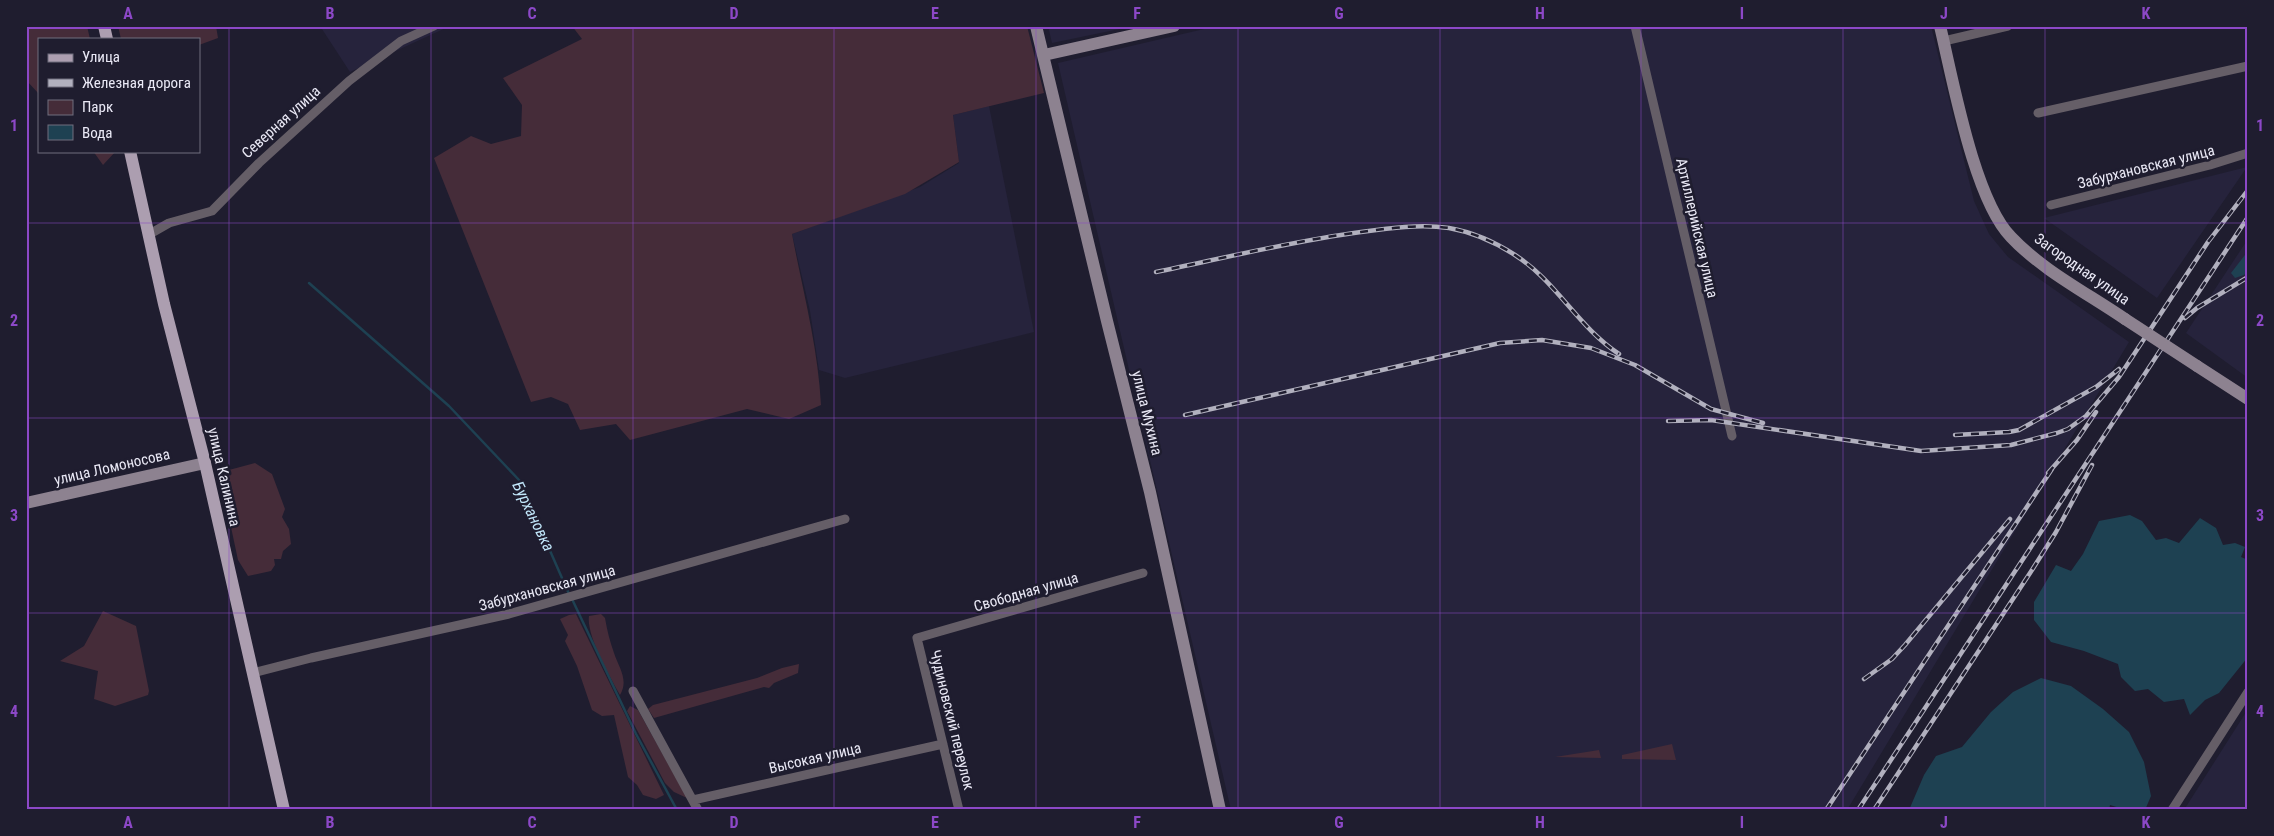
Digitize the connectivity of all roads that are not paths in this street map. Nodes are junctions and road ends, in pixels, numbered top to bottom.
1 (434, 26) edge
2 (1036, 26) edge
3 (1174, 26) edge
4 (1635, 26) edge
5 (1940, 26) edge
6 (2008, 26) edge
7 (1944, 41) junction
8 (1044, 55) junction
9 (2248, 66) edge
10 (2038, 113) dead end
11 (130, 152) edge
12 (2248, 153) edge
13 (2051, 206) dead end
14 (148, 235) junction
15 (2248, 399) edge
16 (1732, 436) dead end
17 (205, 464) junction
18 (26, 503) edge
19 (845, 519) dead end
20 (1143, 573) dead end
21 (917, 638) joint
22 (253, 673) junction
23 (633, 691) dead end
24 (2248, 692) edge
25 (943, 744) junction
26 (693, 800) junction
27 (1217, 809) edge
28 (284, 810) edge
29 (698, 810) edge
30 (959, 810) edge
31 (2172, 810) edge

1 - 14 street, Северная улица
2 - 8 main road, улица Мухина
3 - 8 main road
4 - 16 street, Артиллерийская улица
5 - 7 main road, Загородная улица
6 - 7 street
7 - 15 main road, Загородная улица, bridge
8 - 27 main road, улица Мухина
9 - 10 street
11 - 14 main road, улица Калинина
12 - 13 street, Забурхановская улица
14 - 17 main road, улица Калинина
17 - 18 main road, улица Ломоносова
17 - 22 main road, улица Калинина
19 - 22 street, Забурхановская улица
20 - 21 street, Свободная улица
21 - 25 street, Чудиновский переулок
22 - 28 main road, улица Калинина
23 - 26 street
24 - 31 street
25 - 26 street, Высокая улица
25 - 30 street, Чудиновский переулок
26 - 29 street

